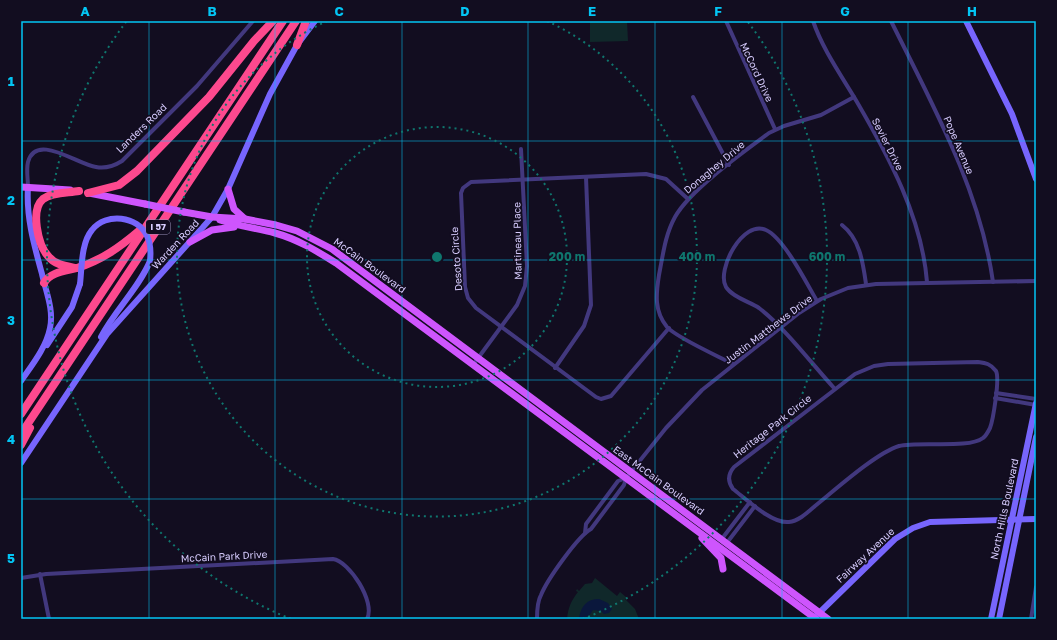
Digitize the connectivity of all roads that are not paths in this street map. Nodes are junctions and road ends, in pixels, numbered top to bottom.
1 (253, 21) edge
2 (273, 21) edge
3 (283, 21) edge
4 (296, 21) edge
5 (306, 21) edge
6 (315, 21) edge
7 (726, 21) edge
8 (813, 21) edge
9 (891, 21) edge
10 (966, 21) edge
11 (297, 45) junction
12 (854, 97) junction
13 (693, 98) dead end
14 (775, 129) junction
15 (521, 149) dead end
16 (729, 165) junction
17 (586, 177) junction
18 (1036, 179) edge
19 (523, 180) junction
20 (24, 187) edge
21 (228, 189) junction
22 (79, 191) junction
23 (88, 193) junction
24 (21, 198) edge
25 (688, 199) junction
26 (28, 208) junction
27 (212, 217) junction
28 (244, 218) junction
29 (148, 223) junction
30 (842, 225) dead end
31 (240, 226) junction
32 (190, 242) junction
33 (76, 268) junction
34 (1036, 281) edge
35 (44, 282) junction
36 (928, 282) junction
37 (993, 282) junction
38 (866, 284) junction
39 (817, 301) junction
40 (501, 328) junction
41 (669, 328) junction
42 (780, 328) junction
43 (94, 351) junction
44 (41, 352) junction
45 (478, 358) junction
46 (473, 364) junction
47 (733, 364) junction
48 (555, 368) junction
49 (21, 381) edge
50 (54, 384) junction
51 (834, 388) junction
52 (996, 393) junction
53 (995, 398) junction
54 (1036, 399) edge
55 (1036, 404) edge
56 (21, 414) edge
57 (21, 434) edge
58 (1036, 437) edge
59 (21, 445) edge
60 (21, 463) edge
61 (628, 475) junction
62 (750, 502) junction
63 (755, 506) junction
64 (1019, 519) junction
65 (1036, 519) edge
66 (1012, 520) junction
67 (694, 528) junction
68 (585, 533) junction
69 (722, 544) junction
70 (723, 569) dead end
71 (40, 574) junction
72 (21, 578) edge
73 (1036, 587) edge
74 (816, 617) edge
75 (49, 619) edge
76 (367, 619) edge
77 (537, 619) edge
78 (828, 619) edge
79 (991, 619) edge
80 (999, 619) edge
81 (1031, 619) edge

1 - 20 street, Landers Road
2 - 23 highway
3 - 29 highway, I 57
4 - 50 highway, I 57
5 - 11 highway
6 - 11 street, Warden Road
7 - 14 street, McCord Drive
8 - 12 street, Sevier Drive
9 - 37 street, Pope Avenue
10 - 18 street
11 - 21 street, Warden Road
12 - 14 street, Donaghey Drive
12 - 36 street, Sevier Drive
13 - 16 street
14 - 16 street, Donaghey Drive
15 - 19 street, Martineau Place
16 - 25 street, Donaghey Drive
17 - 19 street, Desoto Circle
17 - 25 street, Desoto Circle
17 - 48 street
19 - 40 street, Martineau Place
19 - 40 street, Desoto Circle
20 - 22 main road, McCain Boulevard
20 - 26 street, Landers Road
21 - 27 street, Warden Road
21 - 28 main road
22 - 23 main road, McCain Boulevard
22 - 33 highway
23 - 27 main road, McCain Boulevard, bridge
24 - 26 street
25 - 41 street, Donaghey Drive
26 - 35 street, Landers Road
27 - 28 main road, McCain Boulevard
27 - 31 main road, McCain Boulevard
27 - 32 street, Warden Road
28 - 45 main road, McCain Boulevard
29 - 33 highway
29 - 56 highway, I 57
30 - 38 street
31 - 32 main road
31 - 46 main road, McCain Boulevard
32 - 43 street, Warden Road
33 - 35 highway
34 - 37 street, Justin Matthews Drive
35 - 44 street, Landers Road
36 - 37 street, Justin Matthews Drive
36 - 38 street, Justin Matthews Drive
38 - 39 street, Justin Matthews Drive
39 - 42 street, Justin Matthews Drive
39 - 42 street
40 - 45 street, Martineau Place
40 - 48 street, Desoto Circle
41 - 47 street, Donaghey Drive
41 - 48 street, Desoto Circle
42 - 47 street, Justin Matthews Drive
42 - 51 street
43 - 44 street, bridge
43 - 60 street, Warden Road
44 - 49 street, Landers Road
45 - 46 street, Martineau Place
45 - 61 main road, East McCain Boulevard
46 - 61 main road, East McCain Boulevard
47 - 61 street, Justin Matthews Drive
50 - 57 highway, I 57
50 - 59 highway
51 - 52 street, Heritage Park Circle
51 - 62 street, Heritage Park Circle
52 - 53 street, Heritage Park Circle
52 - 54 street
53 - 55 street
53 - 63 street, Heritage Park Circle
55 - 66 street, North Hills Boulevard
58 - 64 street, North Hills Boulevard
61 - 67 main road, East McCain Boulevard
61 - 68 street
61 - 68 street
61 - 69 main road, East McCain Boulevard
62 - 63 street, Heritage Park Circle
62 - 69 street
63 - 69 street
64 - 65 street, Fairway Avenue
64 - 66 street, Fairway Avenue
64 - 80 street, North Hills Boulevard
66 - 74 street, Fairway Avenue
66 - 79 street, North Hills Boulevard
67 - 69 main road, East McCain Boulevard
67 - 70 main road
68 - 77 street
69 - 74 main road, East McCain Boulevard
71 - 72 street, McCain Park Drive
71 - 75 street
71 - 76 street, McCain Park Drive
73 - 81 street
74 - 78 main road, East McCain Boulevard

